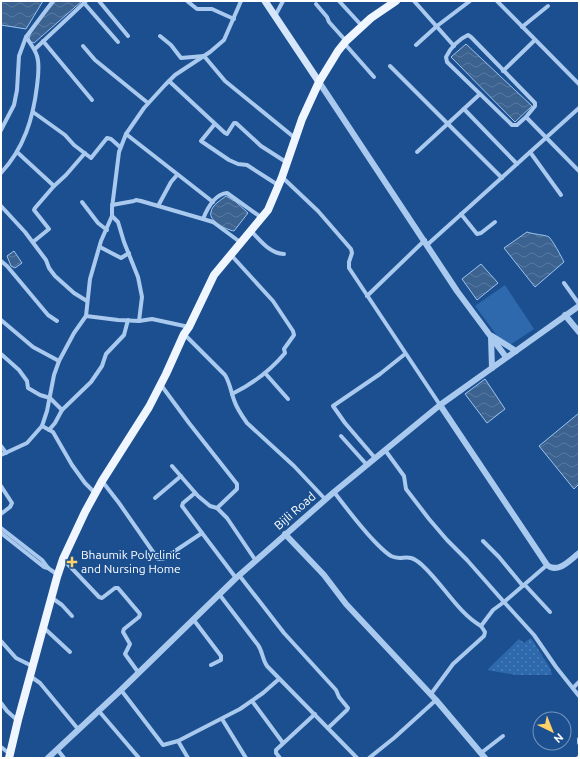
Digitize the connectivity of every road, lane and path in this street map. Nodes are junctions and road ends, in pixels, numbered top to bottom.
1 (52, 1) edge
2 (99, 1) edge
3 (187, 1) edge
4 (241, 1) edge
5 (265, 1) edge
6 (283, 1) edge
7 (338, 1) edge
8 (396, 1) edge
9 (414, 1) edge
10 (470, 1) edge
11 (497, 1) edge
12 (85, 2) edge
13 (316, 4) dead end
14 (548, 6) dead end
15 (275, 16) junction
16 (234, 20) junction
17 (362, 26) junction
18 (437, 26) junction
19 (522, 27) junction
20 (128, 36) dead end
21 (160, 36) dead end
22 (26, 38) junction
23 (535, 40) junction
24 (43, 41) junction
25 (118, 42) dead end
26 (345, 42) junction
27 (416, 45) dead end
28 (83, 46) dead end
29 (454, 46) junction
30 (35, 49) junction
31 (204, 56) junction
32 (390, 66) dead end
33 (504, 71) junction
34 (374, 77) dead end
35 (169, 81) junction
36 (319, 82) junction
37 (579, 84) edge
38 (480, 94) junction
39 (92, 100) dead end
40 (148, 103) junction
41 (579, 108) edge
42 (464, 109) junction
43 (33, 112) junction
44 (1, 117) edge
45 (526, 117) junction
46 (6, 121) junction
47 (214, 124) junction
48 (448, 124) junction
49 (1, 130) edge
50 (126, 134) junction
51 (547, 137) junction
52 (295, 138) junction
53 (120, 147) junction
54 (17, 152) junction
55 (417, 152) dead end
56 (530, 152) junction
57 (85, 153) junction
58 (286, 162) junction
59 (517, 164) junction
60 (579, 171) edge
61 (1, 173) edge
62 (177, 175) junction
63 (282, 177) junction
64 (502, 178) junction
65 (278, 185) junction
66 (54, 186) junction
67 (561, 195) dead end
68 (82, 202) dead end
69 (213, 202) junction
70 (112, 204) junction
71 (1, 206) edge
72 (158, 206) junction
73 (461, 214) junction
74 (112, 216) junction
75 (262, 218) junction
76 (203, 219) junction
77 (495, 222) dead end
78 (107, 230) junction
79 (251, 231) junction
80 (33, 242) junction
81 (240, 242) junction
82 (426, 242) junction
83 (100, 247) junction
84 (128, 253) junction
85 (284, 254) dead end
86 (230, 255) junction
87 (1, 261) edge
88 (564, 283) dead end
89 (367, 296) junction
90 (87, 301) junction
91 (579, 305) edge
92 (565, 315) junction
93 (86, 316) junction
94 (1, 320) edge
95 (128, 320) junction
96 (57, 321) dead end
97 (139, 321) junction
98 (186, 331) junction
99 (579, 332) edge
100 (491, 335) junction
101 (516, 351) junction
102 (1, 354) edge
103 (405, 354) junction
104 (506, 357) junction
105 (59, 361) junction
106 (492, 368) junction
107 (265, 373) junction
108 (161, 385) junction
109 (232, 394) junction
110 (50, 398) junction
111 (288, 399) dead end
112 (440, 405) junction
113 (62, 410) junction
114 (42, 426) junction
115 (50, 430) junction
116 (341, 436) dead end
117 (1, 446) edge
118 (385, 450) junction
119 (6, 453) junction
120 (1, 455) edge
121 (375, 458) junction
122 (367, 465) junction
123 (172, 466) dead end
124 (181, 476) junction
125 (102, 481) junction
126 (1, 486) edge
127 (334, 492) junction
128 (95, 493) junction
129 (196, 493) junction
130 (155, 498) dead end
131 (326, 499) junction
132 (217, 508) junction
133 (1, 514) edge
134 (1, 528) edge
135 (1, 533) edge
136 (202, 533) junction
137 (285, 534) junction
138 (483, 541) dead end
139 (579, 553) edge
140 (63, 559) junction
141 (256, 561) junction
142 (547, 565) junction
143 (48, 568) junction
144 (58, 575) junction
145 (238, 576) junction
146 (524, 585) junction
147 (219, 594) junction
148 (52, 598) junction
149 (504, 602) junction
150 (550, 612) dead end
151 (72, 616) dead end
152 (193, 619) junction
153 (481, 626) junction
154 (43, 627) junction
155 (1, 642) edge
156 (70, 652) dead end
157 (211, 665) dead end
158 (32, 666) junction
159 (138, 672) junction
160 (30, 675) junction
161 (279, 679) junction
162 (579, 682) edge
163 (572, 688) junction
164 (120, 690) junction
165 (431, 694) junction
166 (579, 696) edge
167 (436, 700) junction
168 (252, 701) junction
169 (1, 703) edge
170 (98, 710) junction
171 (315, 714) junction
172 (222, 718) junction
173 (18, 720) junction
174 (328, 728) junction
175 (78, 729) junction
176 (503, 736) dead end
177 (579, 739) edge
178 (178, 741) junction
179 (283, 743) junction
180 (579, 743) edge
181 (1, 747) edge
182 (57, 749) junction
183 (10, 756) edge
184 (483, 756) edge
185 (48, 758) edge
186 (64, 758) edge
187 (139, 758) edge
188 (188, 758) edge
189 (246, 758) edge
190 (280, 758) edge
191 (357, 758) edge
192 (369, 758) edge

1 - 22 street
2 - 20 street
3 - 16 street
4 - 16 street
5 - 15 main road
6 - 15 street
7 - 17 street
8 - 17 main road
9 - 18 street
10 - 18 street
11 - 19 street
12 - 24 street
12 - 25 street
13 - 26 street
14 - 19 street
15 - 36 main road
16 - 31 street
17 - 26 main road
18 - 27 street
18 - 29 street
19 - 23 street
21 - 31 street
22 - 30 street
22 - 46 street
23 - 33 street
23 - 37 street
24 - 30 street
24 - 39 street
26 - 34 street
26 - 36 main road
28 - 40 street
29 - 33 street
29 - 38 street
30 - 43 street
31 - 35 street
31 - 52 street
32 - 48 street
33 - 45 street
35 - 40 street
35 - 47 street
36 - 52 main road
36 - 82 street
38 - 42 street
38 - 45 street
40 - 50 street
41 - 51 street
42 - 48 street
42 - 59 street
43 - 54 street
43 - 57 street
44 - 46 street
45 - 51 street
46 - 49 street
47 - 58 street
47 - 65 street
48 - 55 street
48 - 64 street
50 - 53 street
50 - 62 street
51 - 56 street
51 - 60 street
52 - 58 main road
53 - 57 street
53 - 70 street
54 - 61 street
54 - 66 street
56 - 59 street
56 - 67 street
57 - 66 street
58 - 63 main road
59 - 64 street
62 - 69 street
62 - 72 street
63 - 65 main road
63 - 89 street
64 - 73 street
65 - 75 main road
66 - 80 street
68 - 78 street
69 - 75 street
69 - 76 street
70 - 72 street
70 - 74 street
71 - 80 street
72 - 76 street
73 - 77 street
73 - 82 street
74 - 78 street
74 - 84 street
75 - 79 main road
76 - 81 street
78 - 83 street
79 - 81 main road
79 - 85 street
80 - 90 street
81 - 86 main road
82 - 89 street
82 - 100 street
83 - 84 street
83 - 90 street
84 - 97 street
86 - 98 main road
86 - 107 street
87 - 96 street
88 - 91 street
89 - 103 street
90 - 93 street
91 - 92 street, Bijli Road
92 - 99 street
92 - 101 street, Bijli Road
93 - 95 street
93 - 105 street
94 - 105 street
95 - 97 street
95 - 113 street
97 - 98 street
98 - 108 main road
98 - 109 street
100 - 101 street
100 - 104 street
100 - 106 street
101 - 104 street, Bijli Road
102 - 110 street
103 - 112 street
103 - 121 street
104 - 106 street, Bijli Road
105 - 110 street
106 - 112 street, Bijli Road
107 - 109 street
107 - 111 street
108 - 125 main road
108 - 132 street
109 - 131 street
110 - 113 street
110 - 114 street
112 - 118 street, Bijli Road
112 - 142 street
113 - 115 street
114 - 115 street
114 - 119 street
115 - 128 street
116 - 122 street
117 - 119 street
118 - 121 street, Bijli Road
118 - 149 street
119 - 120 street
121 - 122 street, Bijli Road
122 - 127 street, Bijli Road
123 - 124 street
124 - 129 street
124 - 130 street
125 - 128 main road
125 - 136 street
126 - 133 street
127 - 131 street, Bijli Road
127 - 153 street
128 - 140 main road
129 - 132 street
129 - 136 street
131 - 137 street, Bijli Road
132 - 141 street
134 - 143 street
135 - 143 street
136 - 145 street
137 - 141 street, Bijli Road
137 - 165 street
138 - 146 street
139 - 142 street
140 - 144 main road
140 - 159 street
141 - 145 street, Bijli Road
142 - 146 street
143 - 144 street
144 - 148 main road
145 - 147 street, Bijli Road
145 - 174 street
146 - 149 street
146 - 150 street
147 - 152 street, Bijli Road
147 - 161 street
148 - 151 street
148 - 154 main road
149 - 153 street
149 - 163 street
152 - 157 street
152 - 159 street, Bijli Road
153 - 165 street
154 - 156 street
154 - 158 main road
155 - 158 street
158 - 160 main road
159 - 164 street, Bijli Road
160 - 173 main road
160 - 175 street
161 - 168 street
161 - 171 street
162 - 163 street
163 - 166 street
164 - 170 street, Bijli Road
164 - 178 street
165 - 167 street
167 - 184 street
167 - 192 street
168 - 172 street
168 - 179 street
169 - 173 street
170 - 175 street, Bijli Road
170 - 187 street
171 - 174 street
171 - 179 street
172 - 178 street
172 - 189 street
173 - 183 main road
174 - 191 street
175 - 182 street, Bijli Road
176 - 184 street
177 - 180 street
178 - 188 street
179 - 190 street
181 - 183 street
182 - 185 street, Bijli Road
182 - 186 street

